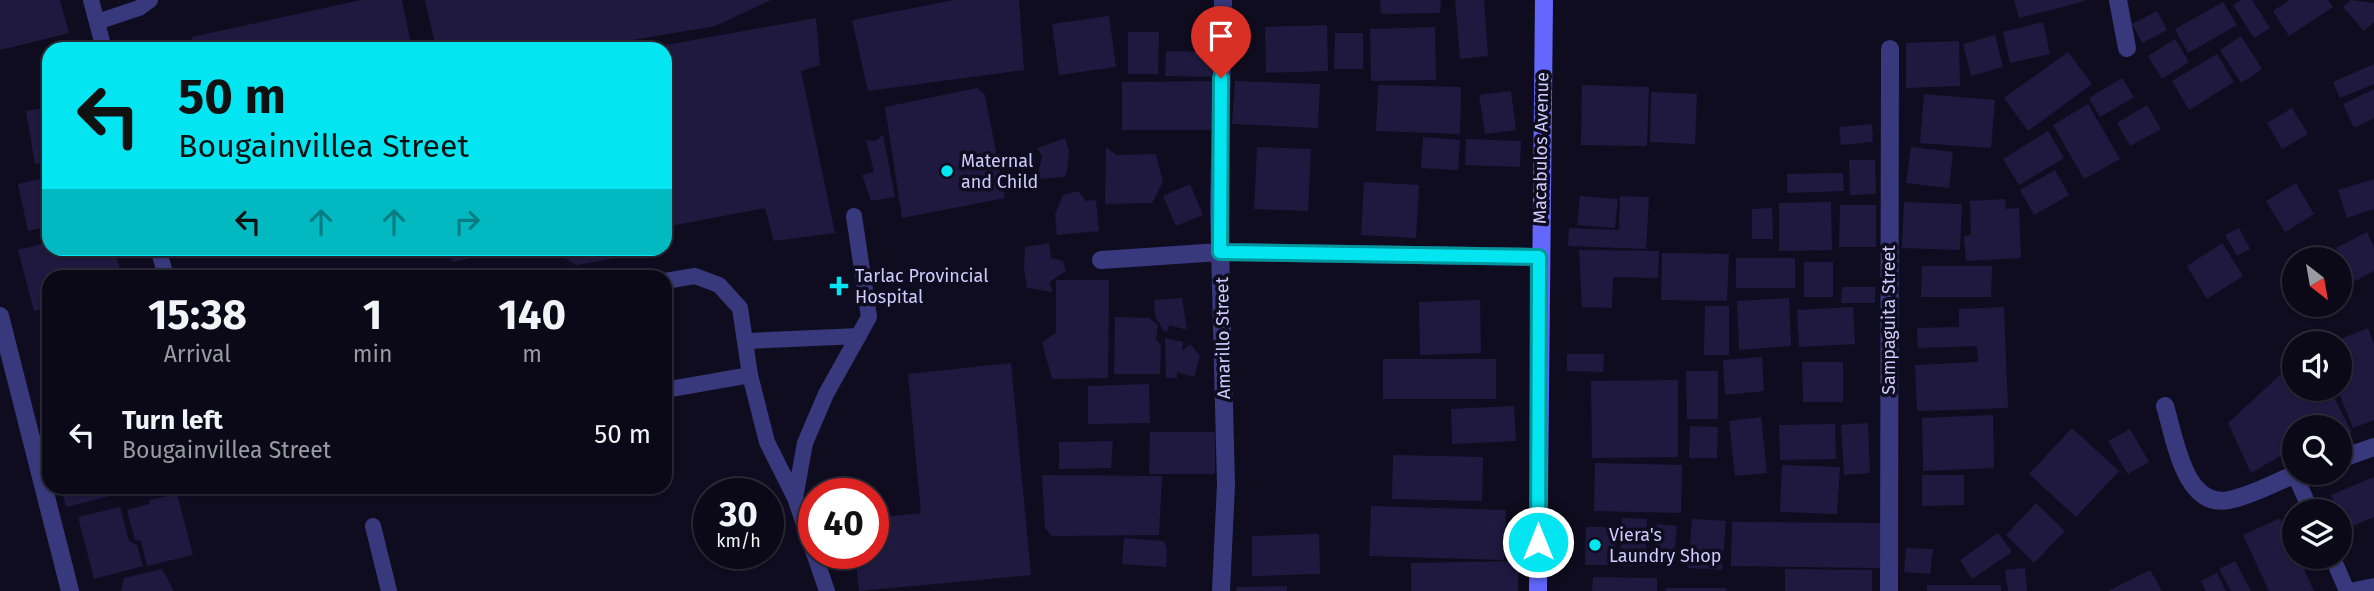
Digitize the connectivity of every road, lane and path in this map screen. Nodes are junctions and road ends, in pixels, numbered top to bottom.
1 (91, 0) edge
2 (150, 0) edge
3 (1223, 0) edge
4 (1544, 0) edge
5 (2118, 0) edge
6 (97, 22) junction
7 (102, 42) edge
8 (2127, 48) dead end
9 (1890, 49) dead end
10 (854, 216) dead end
11 (1220, 252) junction
12 (1539, 257) junction
13 (1101, 260) dead end
14 (672, 280) edge
15 (0, 316) edge
16 (859, 336) junction
17 (747, 341) junction
18 (750, 375) junction
19 (672, 389) edge
20 (2165, 406) dead end
21 (2374, 447) edge
22 (2352, 455) edge
23 (2282, 480) edge
24 (42, 481) edge
25 (45, 494) edge
26 (795, 498) junction
27 (373, 526) dead end
28 (2338, 569) edge
29 (2374, 586) edge
30 (70, 591) edge
31 (389, 591) edge
32 (827, 591) edge
33 (1221, 591) edge
34 (1538, 591) edge
35 (1889, 591) edge
36 (2349, 591) edge

1 - 6 lane
2 - 6 lane
3 - 11 street, Amarillo Street
4 - 12 street, Macabulos Avenue
5 - 8 street
6 - 7 lane
9 - 35 street, Sampaguita Street
10 - 16 lane
11 - 12 street
11 - 13 street
11 - 33 street, Amarillo Street
12 - 34 street, Macabulos Avenue
14 - 17 lane
15 - 24 street
16 - 17 lane
16 - 26 lane
17 - 18 lane
18 - 19 lane
18 - 26 lane
20 - 23 street
21 - 22 street
25 - 30 street
26 - 32 lane
27 - 31 lane
28 - 36 lane
29 - 36 lane

